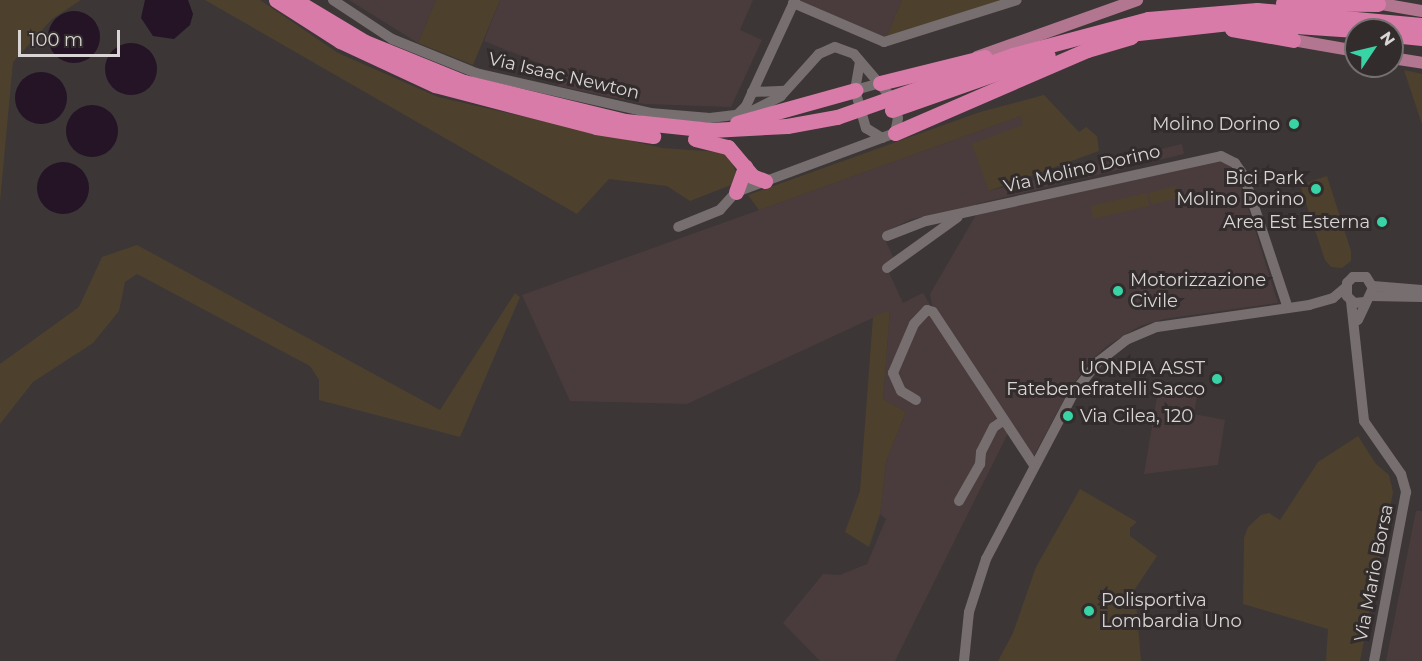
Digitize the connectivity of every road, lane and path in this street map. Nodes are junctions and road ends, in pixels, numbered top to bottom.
1 (276, 0) edge
2 (295, 0) edge
3 (333, 0) edge
4 (1017, 0) edge
5 (1137, 0) edge
6 (1362, 0) edge
7 (794, 2) edge
8 (1378, 4) junction
9 (1422, 11) edge
10 (1144, 25) junction
11 (1422, 25) edge
12 (1116, 26) junction
13 (1169, 27) junction
14 (1344, 29) edge
15 (1404, 36) edge
16 (1422, 38) edge
17 (1293, 40) joint
18 (1344, 49) edge
19 (1404, 60) edge
20 (860, 62) junction
21 (963, 62) junction
22 (1422, 63) edge
23 (762, 71) junction
24 (880, 83) junction
25 (855, 90) junction
26 (752, 93) junction
27 (774, 97) junction
28 (910, 99) junction
29 (734, 117) junction
30 (838, 121) junction
31 (865, 126) junction
32 (671, 128) junction
33 (889, 136) junction
34 (695, 139) junction
35 (854, 148) junction
36 (745, 167) junction
37 (765, 181) junction
38 (736, 192) junction
39 (960, 215) junction
40 (915, 225) junction
41 (678, 227) dead end
42 (887, 236) dead end
43 (923, 241) junction
44 (887, 268) dead end
45 (1345, 288) junction
46 (1422, 290) edge
47 (1370, 295) junction
48 (1422, 297) edge
49 (1330, 299) junction
50 (1351, 301) junction
51 (1288, 308) junction
52 (1357, 325) junction
53 (916, 400) dead end
54 (1004, 420) junction
55 (1034, 465) junction
56 (959, 501) dead end
57 (964, 661) edge
58 (1374, 661) edge

1 - 34 highway
2 - 32 highway
3 - 29 street, Via Isaac Newton
4 - 7 street
5 - 21 main road
6 - 8 main road
7 - 23 street
8 - 9 main road
8 - 10 highway
10 - 11 highway
10 - 12 highway
10 - 13 highway
10 - 28 highway
10 - 33 highway
12 - 21 highway
12 - 28 highway
13 - 14 highway
13 - 17 highway
15 - 16 highway
17 - 18 main road
19 - 22 main road
20 - 24 street
20 - 25 street
20 - 27 street
21 - 24 highway
23 - 26 street
23 - 27 street
24 - 25 street
24 - 33 street
25 - 31 street
25 - 32 highway
26 - 27 street
26 - 29 street
27 - 29 street
28 - 30 highway
30 - 32 highway
30 - 34 highway
31 - 33 street
31 - 35 street
33 - 35 street
34 - 36 highway
35 - 37 street
36 - 37 highway
36 - 38 highway
37 - 38 street
38 - 41 street
39 - 40 street, Via Molino Dorino
39 - 43 street
39 - 51 street, Via Molino Dorino
40 - 42 street, Via Molino Dorino
40 - 43 street
43 - 44 street
45 - 47 street
45 - 49 street
45 - 50 street, Via Mario Borsa
46 - 47 street
47 - 48 street
47 - 50 street
47 - 52 street, Via Mario Borsa
49 - 50 street
49 - 51 street
50 - 52 street, Via Mario Borsa
51 - 55 street
52 - 58 street, Via Mario Borsa
53 - 54 street
54 - 55 street
54 - 56 street
55 - 57 street

